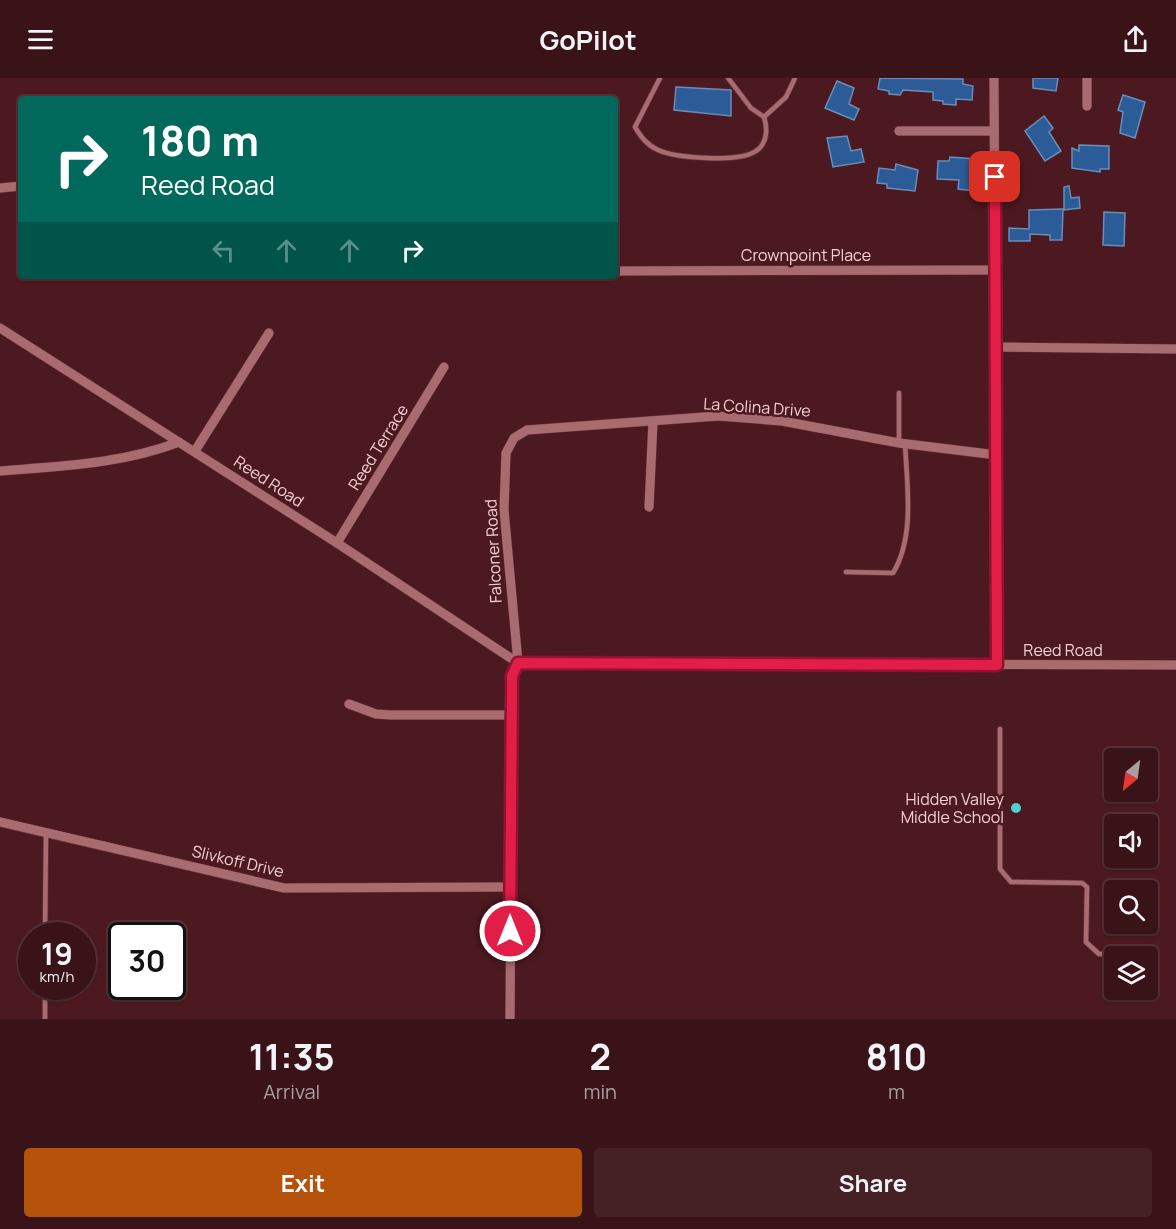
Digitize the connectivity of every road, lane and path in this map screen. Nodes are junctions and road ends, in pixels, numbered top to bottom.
1 (660, 78) edge
2 (728, 78) edge
3 (795, 78) edge
4 (994, 78) edge
5 (1088, 78) edge
6 (1087, 106) dead end
7 (764, 117) junction
8 (899, 131) dead end
9 (994, 131) junction
10 (18, 186) edge
11 (0, 188) edge
12 (996, 270) junction
13 (618, 271) edge
14 (0, 328) edge
15 (269, 333) dead end
16 (996, 347) junction
17 (1176, 349) edge
18 (444, 367) dead end
19 (899, 393) dead end
20 (653, 422) junction
21 (514, 438) joint
22 (179, 442) junction
23 (902, 443) junction
24 (195, 451) junction
25 (997, 455) junction
26 (0, 471) edge
27 (650, 507) dead end
28 (337, 543) junction
29 (846, 572) dead end
30 (518, 663) junction
31 (997, 665) junction
32 (1176, 665) edge
33 (349, 704) dead end
34 (511, 715) junction
35 (1000, 729) dead end
36 (0, 822) edge
37 (46, 832) junction
38 (510, 887) junction
39 (45, 922) edge
40 (1104, 954) edge
41 (45, 1000) edge
42 (45, 1019) edge
43 (510, 1019) edge

1 - 7 lane
2 - 7 lane
3 - 7 lane
4 - 9 street
5 - 6 street
8 - 9 street
9 - 12 street
10 - 11 street
12 - 13 street, Crownpoint Place
12 - 16 street
14 - 22 street, Reed Road
15 - 24 street
16 - 17 street
16 - 25 street
18 - 28 street, Reed Terrace
19 - 23 lane
20 - 21 street, La Colina Drive
20 - 23 street, La Colina Drive
20 - 27 street
21 - 30 street, Falconer Road
22 - 24 street, Reed Road
22 - 26 street
23 - 25 street, La Colina Drive
23 - 29 lane
24 - 28 street, Reed Road
25 - 31 street
28 - 30 street, Reed Road
30 - 31 street, Reed Road
30 - 34 street
31 - 32 street, Reed Road
33 - 34 street
34 - 38 street
35 - 40 lane
36 - 37 street, Slivkoff Drive
37 - 38 street, Slivkoff Drive
37 - 39 lane
38 - 43 street
41 - 42 lane

